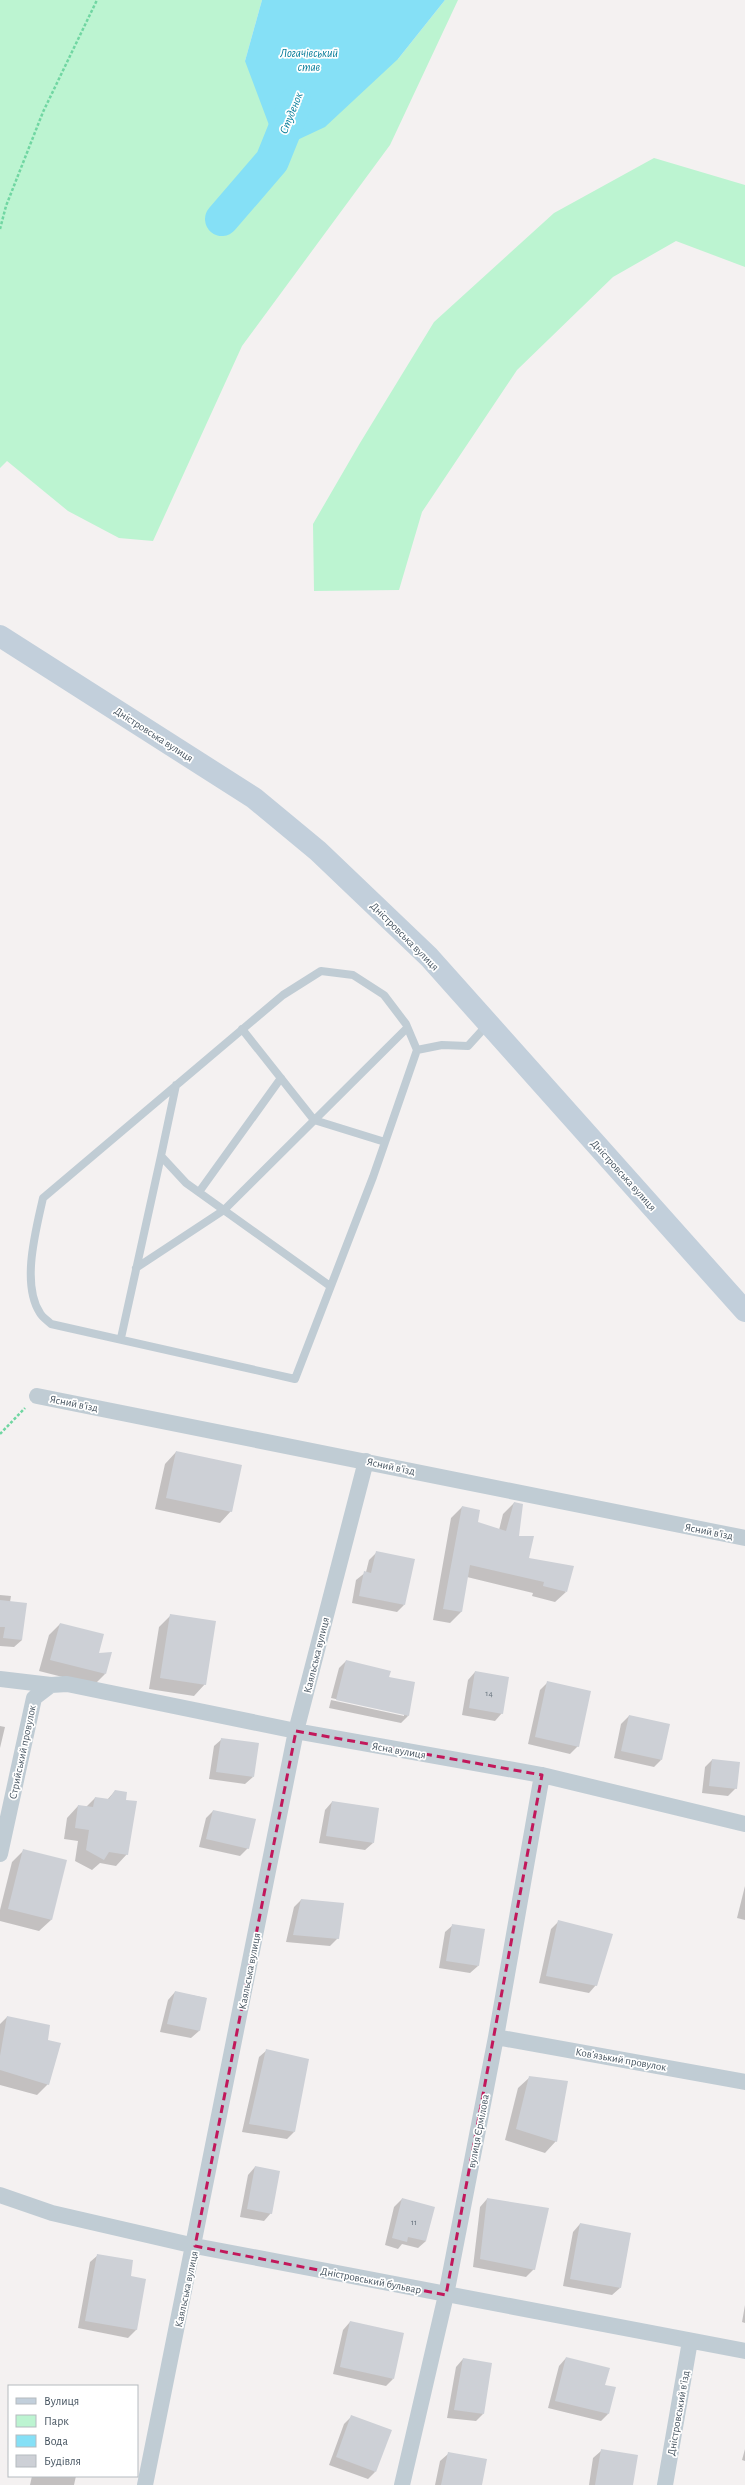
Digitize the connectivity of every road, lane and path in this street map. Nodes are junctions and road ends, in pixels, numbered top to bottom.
1 (97, 0) edge
2 (0, 229) edge
3 (0, 636) edge
4 (488, 1024) junction
5 (407, 1028) junction
6 (242, 1029) junction
7 (417, 1050) junction
8 (281, 1078) junction
9 (176, 1085) junction
10 (314, 1120) junction
11 (385, 1142) junction
12 (161, 1156) junction
13 (199, 1192) junction
14 (224, 1210) junction
15 (136, 1268) junction
16 (330, 1286) junction
17 (745, 1311) edge
18 (121, 1338) junction
19 (37, 1396) joint
20 (0, 1434) edge
21 (366, 1461) junction
22 (745, 1538) edge
23 (0, 1680) edge
24 (51, 1685) junction
25 (296, 1732) junction
26 (542, 1775) junction
27 (745, 1824) edge
28 (0, 1854) edge
29 (496, 2037) junction
30 (745, 2082) edge
31 (0, 2195) edge
32 (194, 2246) junction
33 (446, 2295) junction
34 (690, 2341) junction
35 (745, 2351) edge
36 (145, 2485) edge
37 (402, 2485) edge
38 (665, 2485) edge

1 - 2 path
3 - 4 street, Дністровська вулиця
4 - 7 lane
4 - 17 street, Дністровська вулиця
5 - 6 lane
5 - 7 lane
5 - 10 lane
6 - 8 lane
6 - 9 lane
7 - 11 lane
8 - 10 lane
8 - 13 lane
9 - 12 lane
9 - 18 lane
10 - 11 lane
10 - 14 lane
11 - 16 lane
12 - 13 lane
12 - 15 lane
13 - 14 lane
14 - 15 lane
14 - 16 lane
15 - 18 lane
16 - 18 lane
19 - 20 path
19 - 21 street, Ясний в'їзд
21 - 22 street, Ясний в'їзд
21 - 25 street, Каяльська вулиця
23 - 24 street, Ясна вулиця
24 - 25 street, Ясна вулиця
24 - 28 street, Стрийський провулок
25 - 26 street, Ясна вулиця
25 - 32 street, Каяльська вулиця
26 - 27 street, Ясна вулиця
26 - 29 street, вулиця Єрмілова
29 - 30 street, Ков'язький провулок
29 - 33 street, вулиця Єрмілова
31 - 32 street, Дністровський бульвар
32 - 33 street, Дністровський бульвар
32 - 36 street, Каяльська вулиця
33 - 34 street, Дністровський бульвар
33 - 37 street, вулиця Єрмілова
34 - 35 street, Дністровський бульвар
34 - 38 street, Дністровський в'їзд

